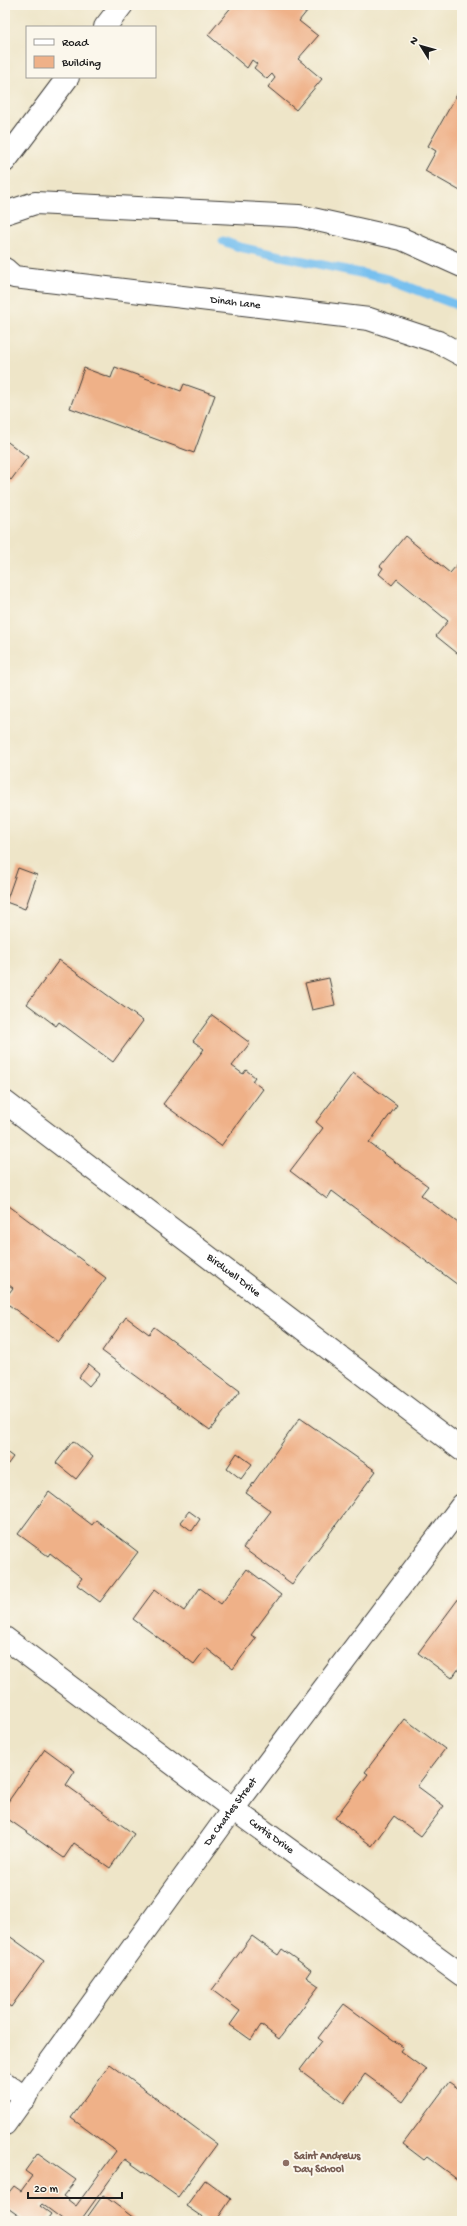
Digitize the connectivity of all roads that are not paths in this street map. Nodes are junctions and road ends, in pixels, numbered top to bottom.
1 (122, 5) edge
2 (106, 26) edge
3 (67, 78) edge
4 (5, 161) edge
5 (5, 213) edge
6 (462, 266) edge
7 (5, 269) edge
8 (462, 355) edge
9 (5, 1102) edge
10 (462, 1450) edge
11 (462, 1506) edge
12 (5, 1638) edge
13 (234, 1810) junction
14 (462, 1975) edge
15 (5, 2083) edge
16 (25, 2098) junction
17 (5, 2124) edge

1 - 2 street
3 - 4 street
5 - 6 street
7 - 8 street, Dinah Lane
9 - 10 street, Birdwell Drive
11 - 13 street, De Charles Street
12 - 13 street, Curtis Drive
13 - 14 street, Curtis Drive
13 - 16 street, De Charles Street
15 - 16 street
16 - 17 street, De Charles Street

